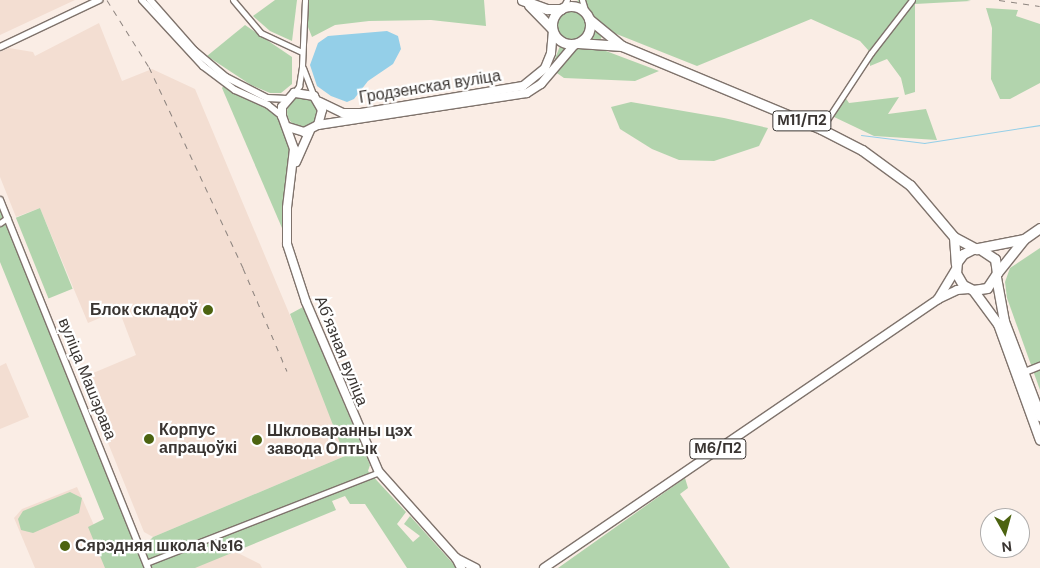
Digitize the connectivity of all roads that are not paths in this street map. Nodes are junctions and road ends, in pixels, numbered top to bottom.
1 (99, 0) edge
2 (142, 0) edge
3 (150, 0) edge
4 (233, 0) edge
5 (304, 0) edge
6 (567, 0) edge
7 (582, 0) edge
8 (912, 0) edge
9 (525, 1) edge
10 (561, 9) junction
11 (588, 17) junction
12 (553, 30) junction
13 (576, 43) junction
14 (0, 46) edge
15 (622, 46) junction
16 (302, 52) junction
17 (302, 66) junction
18 (545, 74) junction
19 (294, 93) junction
20 (314, 96) junction
21 (287, 99) junction
22 (320, 102) junction
23 (282, 116) junction
24 (318, 125) junction
25 (288, 127) junction
26 (821, 128) junction
27 (310, 131) junction
28 (291, 180) junction
29 (0, 200) edge
30 (7, 218) junction
31 (0, 223) edge
32 (1040, 228) edge
33 (954, 237) junction
34 (1024, 239) junction
35 (978, 249) junction
36 (956, 268) junction
37 (996, 275) junction
38 (971, 290) junction
39 (938, 299) junction
40 (1040, 366) edge
41 (1020, 373) junction
42 (1040, 416) edge
43 (1040, 440) edge
44 (378, 472) junction
45 (456, 558) junction
46 (147, 566) edge
47 (462, 568) edge
48 (476, 568) edge
49 (544, 568) edge

1 - 14 street
2 - 23 street, Абʼязная вуліца
3 - 21 street
4 - 16 street
5 - 16 street
6 - 10 street
7 - 11 street
8 - 26 street
9 - 10 highway, М11/П2
9 - 12 highway, М11/П2
10 - 11 highway, М11/П2
10 - 12 highway
11 - 13 highway
11 - 15 highway, М11/П2
12 - 13 highway, М11/П2
12 - 18 main road
13 - 15 highway, М11/П2
13 - 18 main road
15 - 26 highway, М11/П2
16 - 17 street
17 - 19 street
17 - 20 street
18 - 22 main road, Гродзенская вуліца
18 - 24 main road, Гродзенская вуліца
19 - 20 main road
19 - 21 main road
20 - 22 main road
21 - 23 main road
22 - 24 main road
23 - 25 main road, Абʼязная вуліца
24 - 27 main road, Абʼязная вуліца
25 - 27 main road
25 - 28 main road, Абʼязная вуліца
26 - 33 highway, М11/П2
27 - 28 main road, Абʼязная вуліца
28 - 44 main road, Абʼязная вуліца
29 - 30 street, вуліца Машэрава
30 - 31 street
30 - 46 street, вуліца Машэрава
32 - 34 highway
33 - 35 highway, М11/П2
33 - 36 highway
34 - 35 highway
34 - 37 highway
35 - 36 highway
35 - 37 highway, М11/П2
36 - 38 highway, М11/П2
36 - 39 main road, М6/П2
37 - 38 highway
37 - 41 highway, М11/П2
38 - 39 main road, М6/П2
38 - 41 highway, М11/П2
39 - 49 main road, М6/П2
40 - 41 street
41 - 42 highway, М11/П2
41 - 43 highway, М11/П2
44 - 45 main road, Абʼязная вуліца
44 - 46 street
45 - 47 main road, Абʼязная вуліца
45 - 48 main road, Абʼязная вуліца

